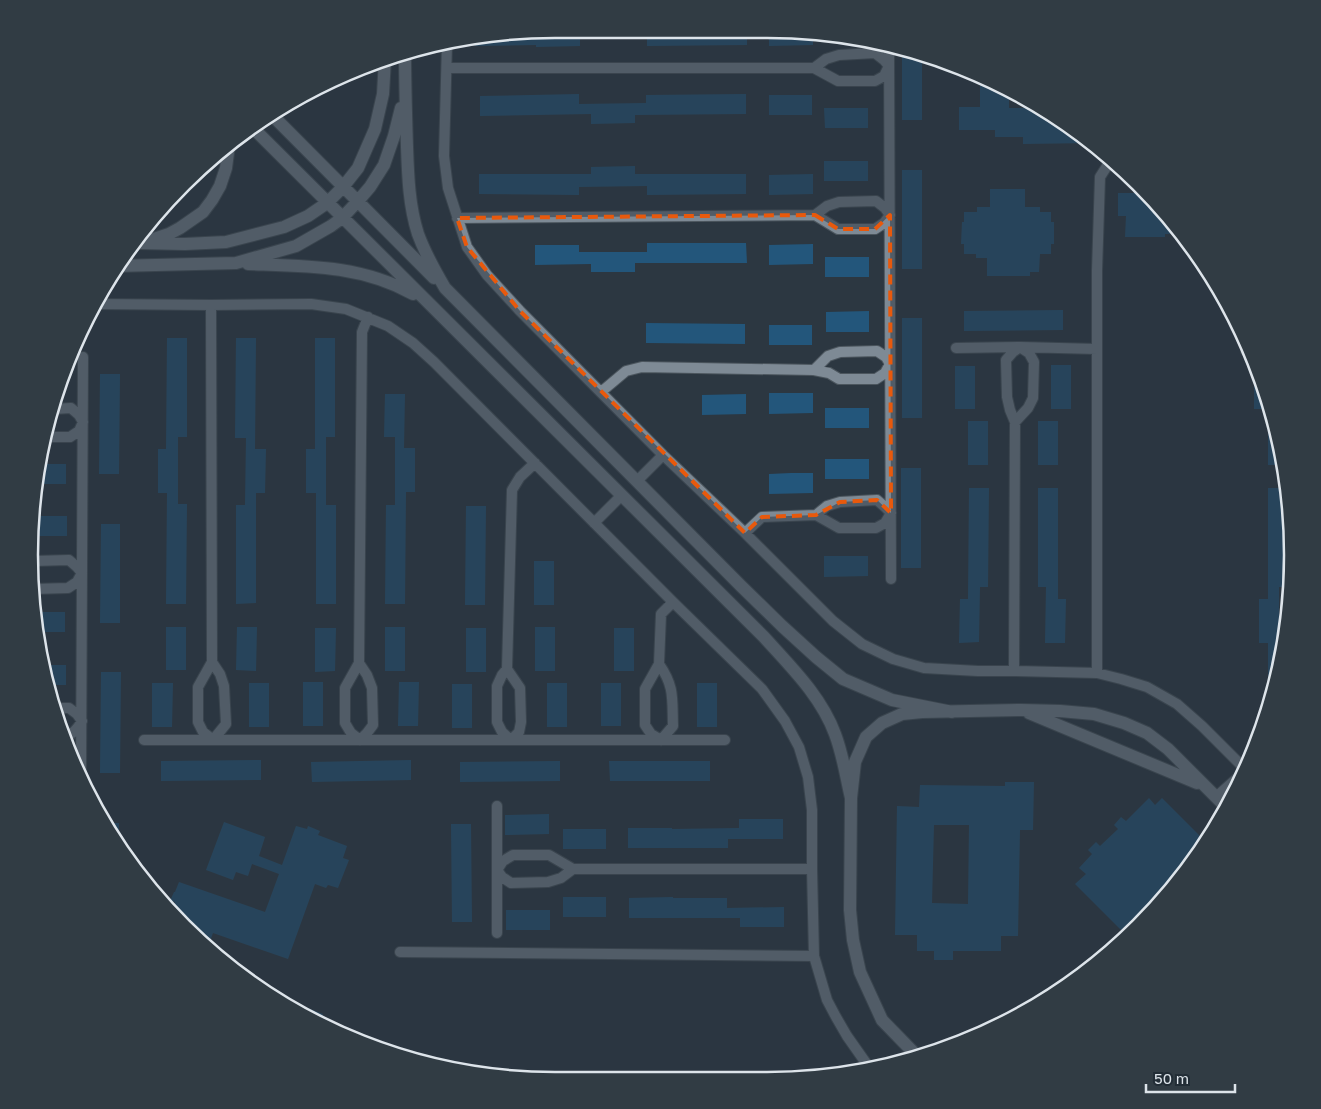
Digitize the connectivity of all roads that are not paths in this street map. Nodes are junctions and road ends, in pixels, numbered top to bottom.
1 (447, 49) edge
2 (889, 52) edge
3 (405, 60) edge
4 (385, 66) edge
5 (889, 66) junction
6 (447, 68) junction
7 (814, 68) junction
8 (405, 93) junction
9 (276, 119) edge
10 (258, 132) edge
11 (228, 154) edge
12 (1107, 166) edge
13 (343, 186) junction
14 (358, 201) junction
15 (327, 202) junction
16 (815, 215) junction
17 (890, 215) junction
18 (342, 218) junction
19 (457, 218) junction
20 (143, 241) edge
21 (142, 243) edge
22 (236, 264) junction
23 (126, 266) edge
24 (445, 288) junction
25 (428, 303) junction
26 (103, 304) edge
27 (211, 305) junction
28 (368, 317) junction
29 (1020, 347) junction
30 (956, 348) dead end
31 (1097, 349) junction
32 (83, 357) dead end
33 (890, 364) junction
34 (814, 370) junction
35 (534, 378) junction
36 (601, 392) junction
37 (518, 393) junction
38 (59, 409) edge
39 (83, 422) junction
40 (1015, 422) junction
41 (51, 437) edge
42 (663, 455) junction
43 (535, 463) junction
44 (637, 481) junction
45 (621, 496) junction
46 (891, 513) junction
47 (816, 515) junction
48 (594, 523) junction
49 (744, 533) junction
50 (38, 561) edge
51 (82, 573) junction
52 (891, 579) dead end
53 (741, 586) junction
54 (39, 589) edge
55 (727, 601) junction
56 (673, 602) junction
57 (212, 662) junction
58 (359, 663) junction
59 (659, 664) junction
60 (507, 670) junction
61 (1014, 671) junction
62 (1097, 673) junction
63 (61, 708) edge
64 (1022, 710) junction
65 (952, 712) junction
66 (82, 721) junction
67 (70, 734) edge
68 (144, 740) dead end
69 (213, 740) junction
70 (360, 740) junction
71 (511, 740) junction
72 (662, 740) junction
73 (725, 740) dead end
74 (81, 762) edge
75 (1239, 763) edge
76 (1204, 786) junction
77 (851, 798) junction
78 (1220, 801) edge
79 (497, 806) dead end
80 (812, 869) junction
81 (497, 870) junction
82 (573, 870) junction
83 (496, 933) dead end
84 (400, 952) dead end
85 (814, 956) junction
86 (912, 1050) edge
87 (867, 1062) edge

1 - 6 street
2 - 5 street
3 - 8 main road
4 - 13 main road
5 - 7 street
5 - 7 street
5 - 17 street
6 - 7 street
6 - 19 street
8 - 14 main road
8 - 24 main road
9 - 13 main road
10 - 15 main road
11 - 20 main road
12 - 31 street
13 - 14 main road
13 - 15 main road
14 - 18 main road
14 - 24 main road
15 - 18 main road
15 - 21 main road
16 - 17 street
16 - 17 street
16 - 19 street
17 - 33 street
18 - 22 main road
18 - 25 main road
19 - 36 street
22 - 23 main road
22 - 25 main road
24 - 35 main road
25 - 37 main road
26 - 27 street
27 - 28 street
27 - 57 street
28 - 43 street
28 - 58 street
29 - 30 street
29 - 31 street
29 - 40 street
29 - 40 street
31 - 62 street
32 - 39 street
33 - 34 street
33 - 34 street
33 - 46 street
34 - 36 street
35 - 37 main road
35 - 44 main road
36 - 42 street
37 - 45 main road
38 - 39 street
39 - 41 street
39 - 51 street
40 - 61 street
42 - 44 street
42 - 49 street
43 - 48 street
43 - 60 street
44 - 53 main road
45 - 48 street
45 - 55 main road
46 - 47 street
46 - 47 street
46 - 52 street
47 - 49 street
48 - 56 street
49 - 61 street
50 - 51 street
51 - 54 street
51 - 66 street
53 - 55 main road
53 - 65 main road
55 - 77 main road
56 - 59 street
56 - 80 street
57 - 69 street
57 - 69 street
58 - 70 street
58 - 70 street
59 - 72 street
59 - 72 street
60 - 71 street
60 - 71 street
61 - 62 street
62 - 75 street
63 - 66 street
64 - 65 main road
64 - 76 main road
64 - 76 main road
65 - 77 main road
66 - 67 street
66 - 74 street
68 - 69 street
69 - 70 street
70 - 71 street
71 - 72 street
72 - 73 street
76 - 78 main road
77 - 86 main road
79 - 81 street
80 - 82 street
80 - 85 street
81 - 82 street
81 - 82 street
81 - 83 street
84 - 85 street
85 - 87 street

